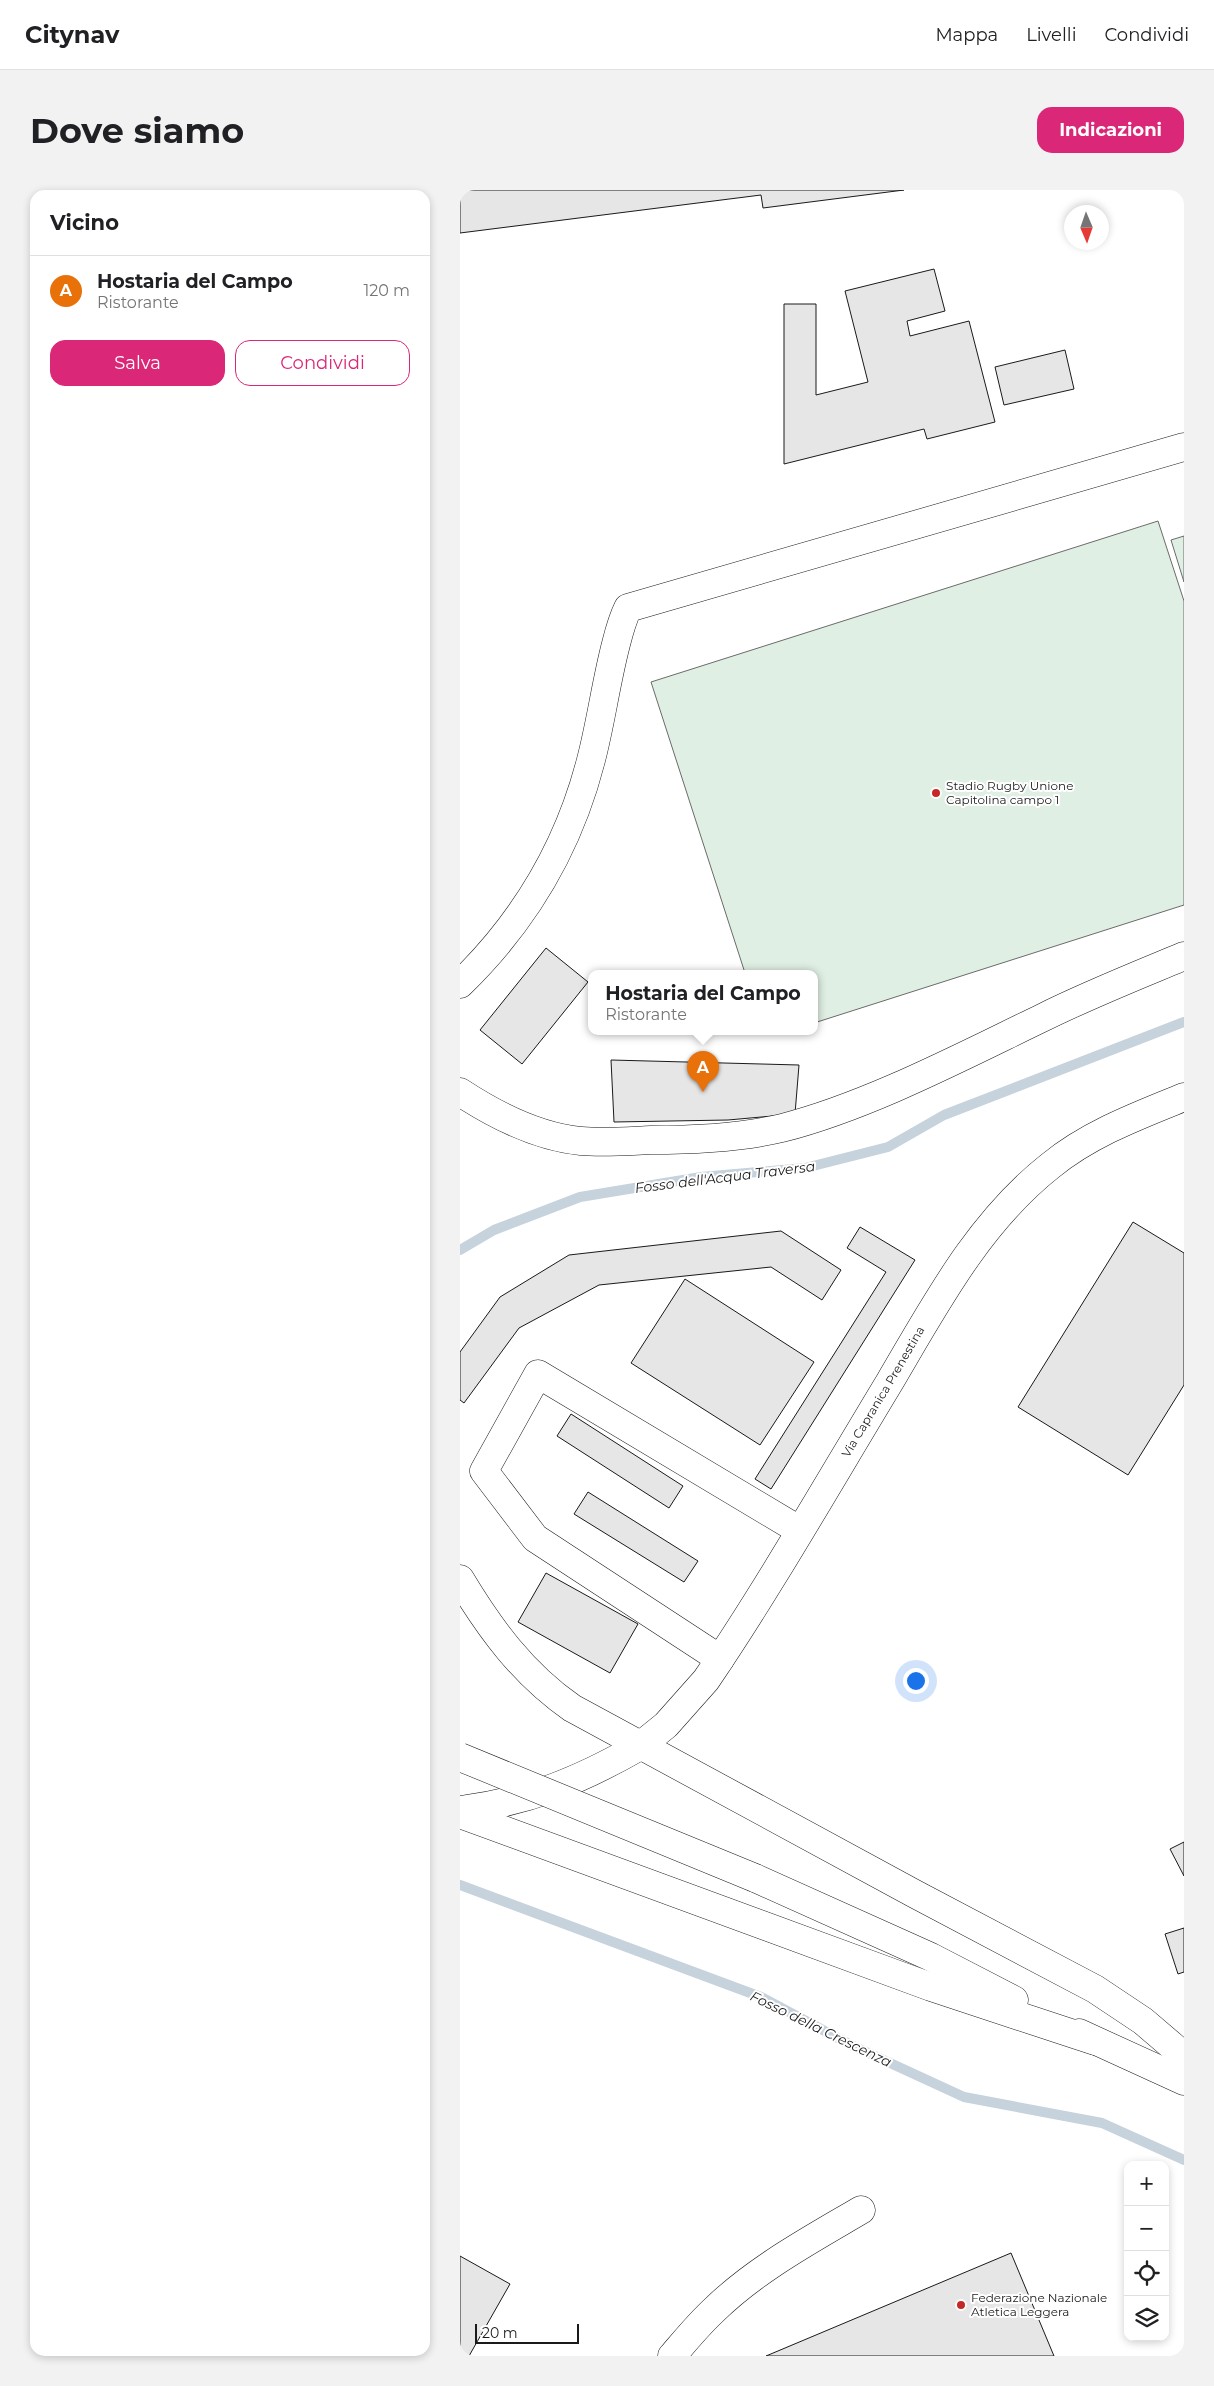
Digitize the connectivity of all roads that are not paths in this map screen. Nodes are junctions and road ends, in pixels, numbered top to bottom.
1 (1184, 447) edge
2 (1184, 956) edge
3 (460, 984) edge
4 (460, 1092) edge
5 (1184, 1098) edge
6 (800, 1530) junction
7 (460, 1579) edge
8 (720, 1659) junction
9 (640, 1746) junction
10 (460, 1757) edge
11 (460, 1810) edge
12 (460, 1814) edge
13 (1095, 2041) junction
14 (1184, 2056) edge
15 (1184, 2081) edge
16 (861, 2210) dead end
17 (672, 2356) edge

1 - 3 main road
2 - 4 main road
5 - 6 main road, Via Capranica Prenestina
6 - 8 main road, Via Capranica Prenestina
6 - 8 main road
7 - 9 main road
8 - 9 main road, Via Capranica Prenestina
9 - 11 main road, Via Capranica Prenestina
9 - 14 main road
10 - 13 main road, bridge
12 - 13 main road
13 - 15 main road
16 - 17 main road

